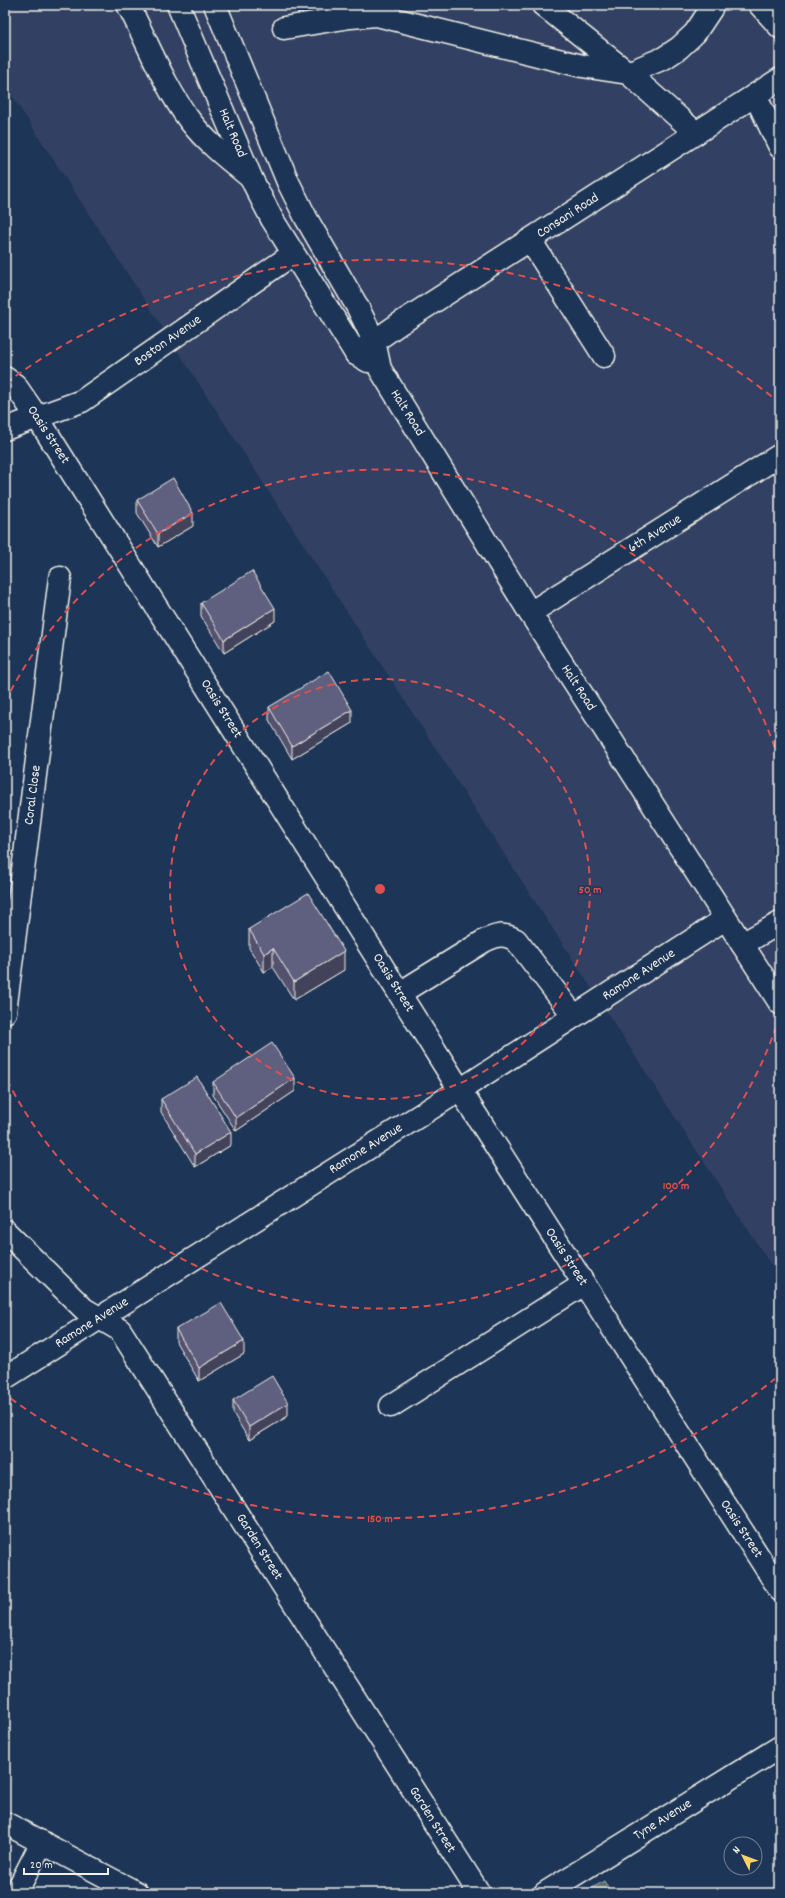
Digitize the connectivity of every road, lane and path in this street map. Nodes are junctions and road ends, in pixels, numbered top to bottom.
1 (128, 5) edge
2 (178, 5) edge
3 (215, 5) edge
4 (543, 5) edge
5 (712, 5) edge
6 (760, 5) edge
7 (780, 27) edge
8 (284, 28) dead end
9 (628, 73) junction
10 (780, 78) edge
11 (755, 95) junction
12 (696, 133) junction
13 (780, 147) edge
14 (252, 180) junction
15 (530, 240) junction
16 (293, 254) junction
17 (374, 342) junction
18 (356, 354) junction
19 (604, 356) dead end
20 (380, 369) junction
21 (5, 378) edge
22 (37, 416) junction
23 (5, 429) edge
24 (780, 454) edge
25 (60, 578) dead end
26 (530, 613) junction
27 (725, 919) junction
28 (780, 923) edge
29 (742, 944) junction
30 (400, 994) junction
31 (780, 1003) edge
32 (5, 1012) edge
33 (574, 1016) junction
34 (460, 1090) junction
35 (5, 1231) edge
36 (584, 1284) junction
37 (100, 1318) junction
38 (5, 1378) edge
39 (391, 1406) dead end
40 (780, 1590) edge
41 (780, 1746) edge
42 (5, 1823) edge
43 (42, 1842) junction
44 (16, 1893) edge
45 (137, 1893) edge
46 (479, 1893) edge
47 (545, 1893) edge

1 - 14 street
2 - 14 street, Halt Road
3 - 17 street, Halt Road
4 - 9 street
5 - 9 street
6 - 7 street
8 - 9 street
9 - 12 street
10 - 11 street, Consani Road
11 - 12 street, Consani Road
11 - 13 street
12 - 15 street, Consani Road
14 - 16 street, Halt Road
15 - 17 street, Consani Road
15 - 19 street
16 - 18 street, Halt Road
16 - 22 street, Boston Avenue
17 - 18 street, Consani Road
17 - 20 street, Halt Road
18 - 20 street, Halt Road
20 - 26 street, Halt Road
21 - 22 street, Oasis Street
22 - 23 street, Boston Avenue
22 - 30 street, Oasis Street
24 - 26 street, 6th Avenue
25 - 32 street, Coral Close
26 - 27 street, Halt Road
27 - 29 street, Halt Road
27 - 33 street, Ramone Avenue
28 - 29 street
29 - 31 street, Halt Road
30 - 33 street
30 - 34 street, Oasis Street
33 - 34 street, Ramone Avenue
34 - 36 street, Oasis Street
34 - 37 street, Ramone Avenue
35 - 37 street, Garden Street
36 - 39 street
36 - 40 street, Oasis Street
37 - 38 street, Ramone Avenue
37 - 46 street, Garden Street
41 - 47 street, Tyne Avenue
42 - 43 street
43 - 44 street
43 - 45 street

